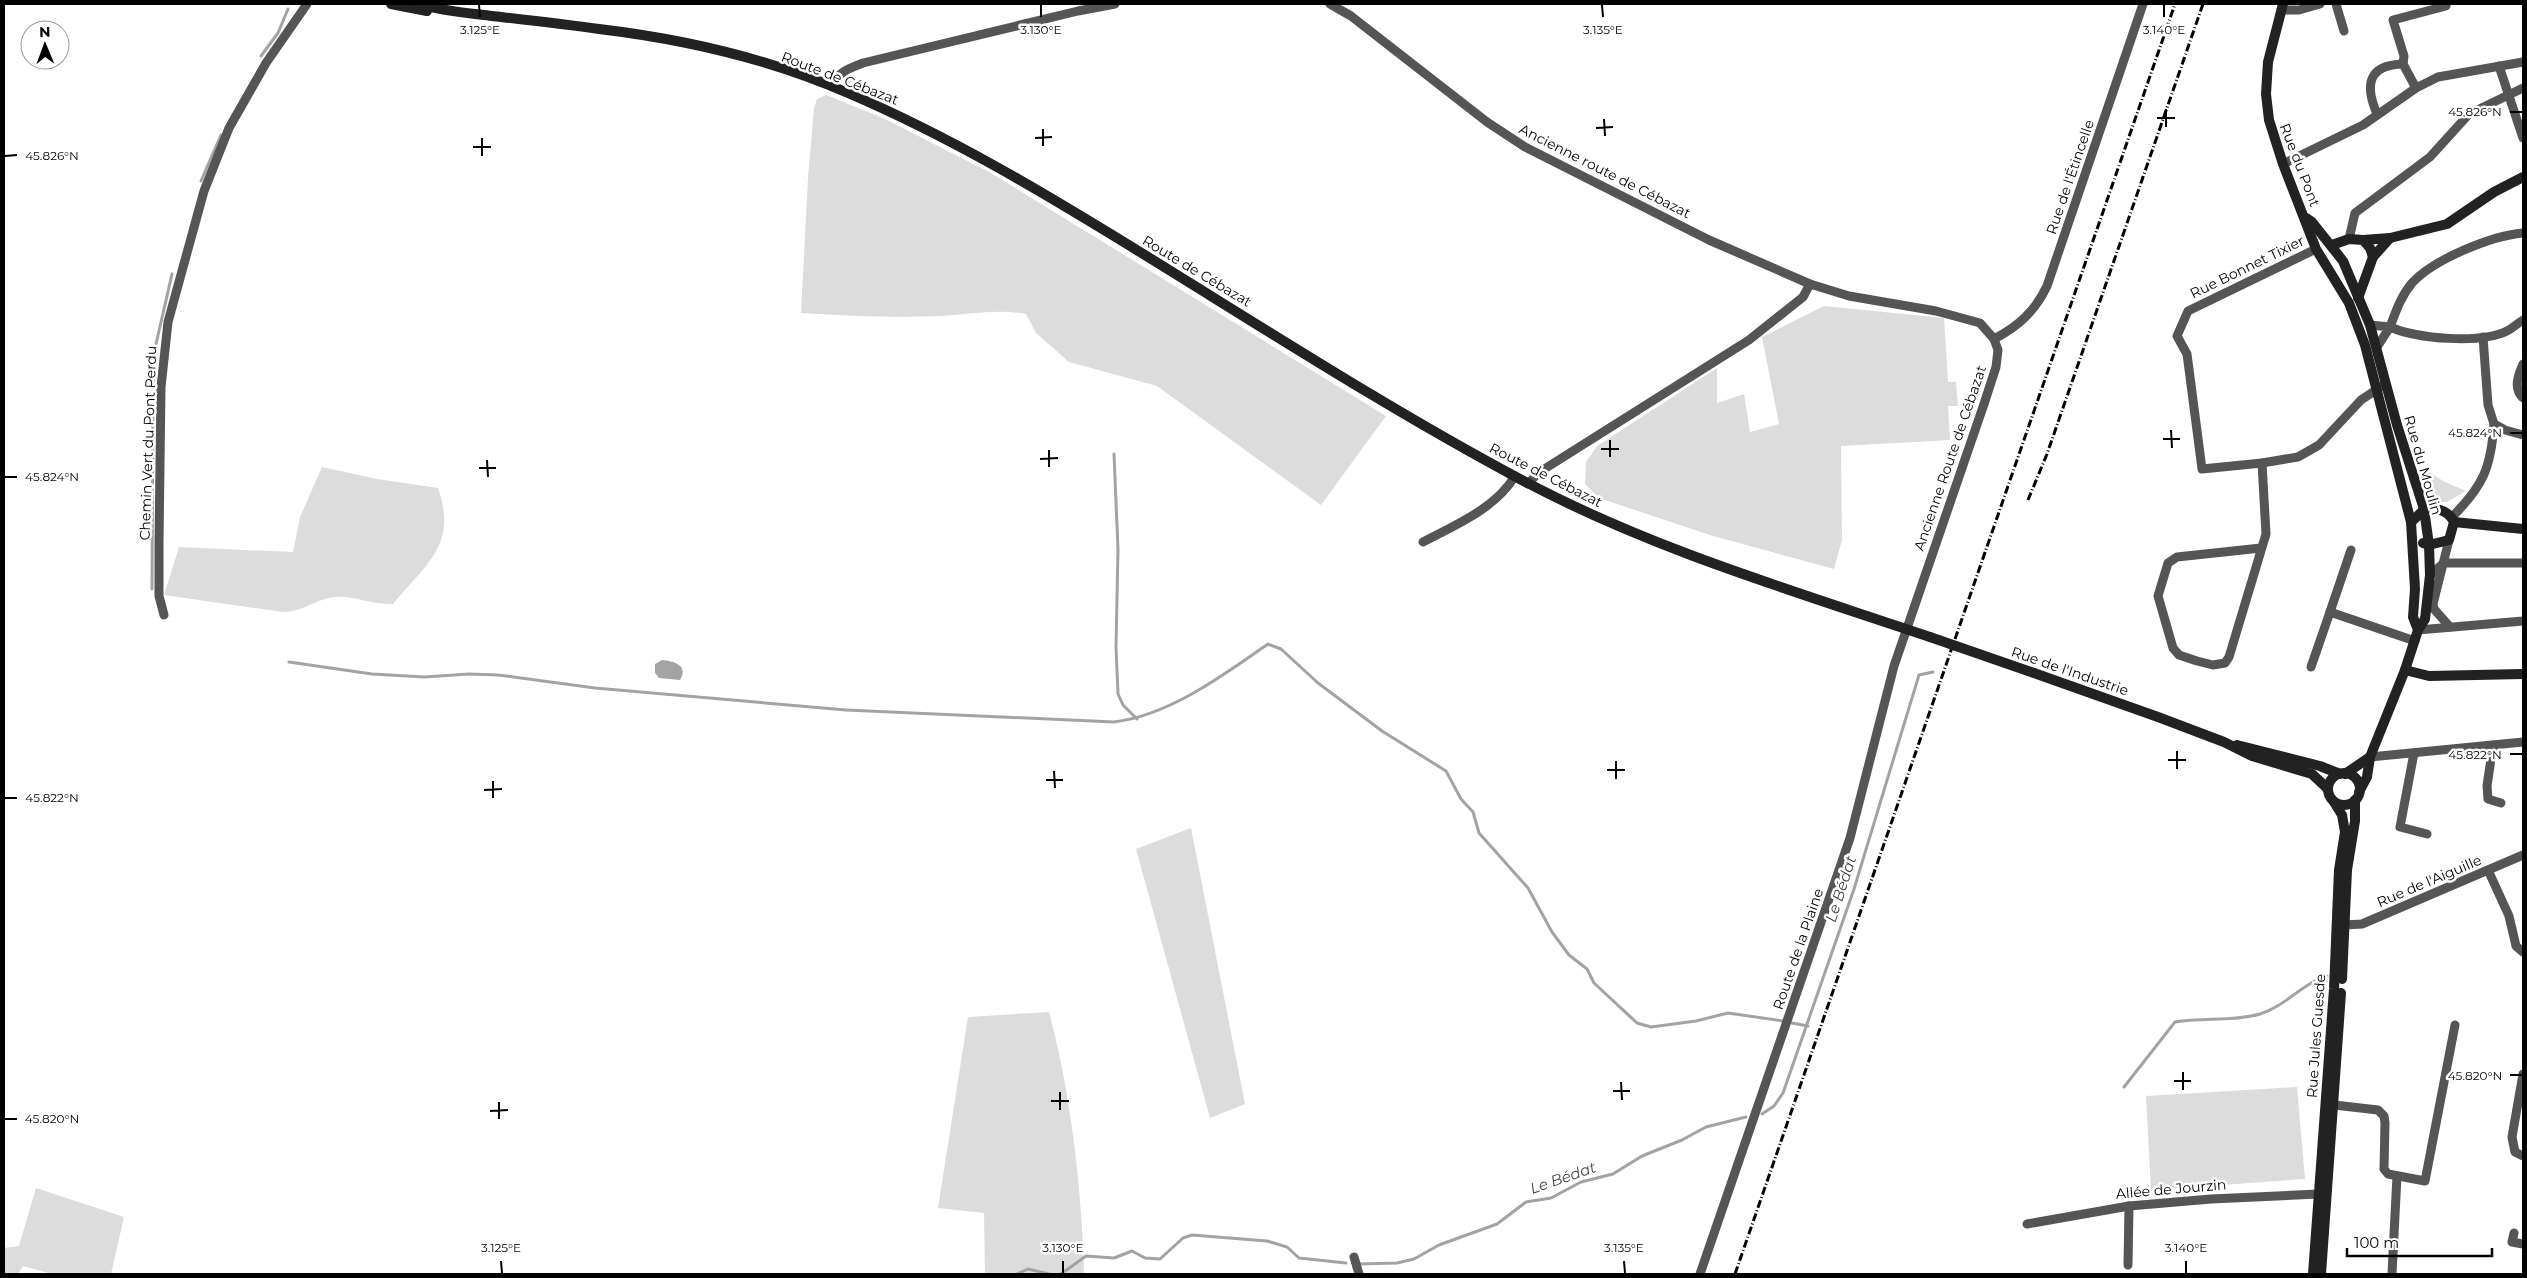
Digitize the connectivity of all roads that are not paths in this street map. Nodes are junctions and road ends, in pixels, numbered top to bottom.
1 (307, 4) edge
2 (391, 4) edge
3 (418, 4) edge
4 (1115, 4) edge
5 (1330, 4) edge
6 (2142, 4) edge
7 (2320, 4) edge
8 (2336, 4) edge
9 (2445, 4) edge
10 (2282, 7) edge
11 (451, 12) junction
12 (2344, 31) dead end
13 (2523, 62) edge
14 (2403, 64) junction
15 (2499, 66) junction
16 (831, 86) junction
17 (2416, 88) junction
18 (2523, 88) edge
19 (2508, 95) junction
20 (2377, 114) junction
21 (2523, 138) edge
22 (2282, 164) junction
23 (2523, 178) edge
24 (2306, 218) junction
25 (2523, 233) edge
26 (2390, 238) junction
27 (2349, 239) junction
28 (2363, 240) junction
29 (2332, 245) junction
30 (2316, 249) junction
31 (2373, 257) junction
32 (2324, 262) junction
33 (2366, 277) junction
34 (2335, 279) junction
35 (2352, 281) junction
36 (1810, 284) junction
37 (2358, 298) junction
38 (2523, 320) edge
39 (2370, 325) junction
40 (2390, 327) junction
41 (2483, 337) junction
42 (1994, 339) junction
43 (2377, 346) junction
44 (2523, 364) edge
45 (2381, 386) junction
46 (2523, 398) edge
47 (2494, 424) junction
48 (2523, 435) edge
49 (2262, 463) junction
50 (1515, 476) junction
51 (1528, 484) junction
52 (2424, 509) junction
53 (2453, 519) junction
54 (2411, 522) junction
55 (2523, 529) edge
56 (2413, 539) junction
57 (2449, 540) junction
58 (1423, 542) dead end
59 (2428, 545) junction
60 (2261, 548) junction
61 (2352, 550) dead end
62 (2444, 563) junction
63 (2523, 563) edge
64 (2430, 575) junction
65 (2330, 612) junction
66 (164, 615) dead end
67 (2523, 621) edge
68 (2450, 627) junction
69 (1906, 629) junction
70 (2418, 630) junction
71 (2415, 641) junction
72 (2311, 667) dead end
73 (2406, 670) junction
74 (2523, 674) edge
75 (2224, 742) junction
76 (2523, 742) edge
77 (2493, 745) junction
78 (2414, 753) junction
79 (2370, 758) junction
80 (2343, 774) junction
81 (2328, 789) junction
82 (2357, 796) junction
83 (2334, 802) junction
84 (2501, 803) dead end
85 (2427, 834) dead end
86 (2523, 855) edge
87 (2488, 870) junction
88 (2344, 925) junction
89 (2523, 952) edge
90 (2455, 1025) dead end
91 (2523, 1074) edge
92 (2334, 1105) junction
93 (2523, 1156) edge
94 (2396, 1176) junction
95 (2318, 1194) junction
96 (2129, 1206) junction
97 (2027, 1224) dead end
98 (2514, 1233) dead end
99 (2523, 1244) edge
100 (1354, 1257) dead end
101 (2128, 1265) dead end
102 (1359, 1274) edge
103 (1700, 1274) edge
104 (2313, 1274) edge
105 (2321, 1274) edge
106 (2392, 1274) edge

1 - 66 street, Chemin Vert du Pont Perdu
2 - 11 main road, Route de Cébazat
3 - 11 main road, Route de Cébazat
4 - 16 street
5 - 36 street, Ancienne route de Cébazat
6 - 42 street, Rue de l'Étincelle
7 - 10 street
8 - 12 street
9 - 14 street
10 - 22 main road, Rue du Pont
11 - 16 main road, Route de Cébazat
13 - 15 street
14 - 17 street
14 - 20 street
15 - 17 street
15 - 19 street
16 - 50 main road, Route de Cébazat
17 - 20 street
18 - 19 street
19 - 21 street
19 - 27 street
20 - 22 street
22 - 24 main road, Rue du Pont
23 - 26 main road
24 - 29 main road, Rue du Moulin
24 - 30 main road, Rue du Pont
25 - 40 street
26 - 28 main road
26 - 31 main road
27 - 28 main road
27 - 29 main road
28 - 31 main road
29 - 32 main road
29 - 35 main road, Rue du Moulin
30 - 32 main road, Rue du Pont
30 - 49 street, Rue Bonnet Tixier
31 - 33 main road
32 - 34 main road, Rue du Moulin
33 - 35 main road
33 - 37 main road
34 - 35 main road
34 - 45 main road, Rue du Moulin
35 - 37 main road, Rue du Moulin
36 - 42 street
36 - 51 street
37 - 39 main road, Rue du Moulin
38 - 41 street
39 - 40 street
39 - 43 main road, Rue du Moulin
40 - 41 street
40 - 43 street
41 - 47 street
42 - 69 street, Ancienne Route de Cébazat
43 - 45 main road, Rue du Moulin
44 - 46 street
45 - 49 street
45 - 52 main road, Rue du Moulin
45 - 54 main road, Rue du Moulin
47 - 48 street
47 - 53 street
49 - 60 street
50 - 51 main road, Route de Cébazat
50 - 58 street
51 - 69 main road, Route de Cébazat
52 - 53 main road
52 - 54 main road
52 - 59 main road, Rue du Moulin
53 - 55 main road
53 - 57 main road
54 - 56 main road, Rue du Moulin
56 - 59 main road
56 - 70 main road, Rue du Moulin
57 - 59 main road
57 - 62 street
59 - 64 main road, Rue du Moulin
60 - 60 street
61 - 65 street
62 - 63 street
62 - 64 street
62 - 68 street
64 - 70 main road, Rue du Moulin
65 - 71 street
65 - 72 street
67 - 68 street
68 - 70 street
69 - 75 main road, Rue de l'Industrie, bridge
69 - 103 street, Route de la Plaine
70 - 71 main road, Rue du Moulin
71 - 73 main road, Rue du Moulin
73 - 74 main road
73 - 79 main road, Rue du Moulin
75 - 80 main road, Rue de l'Industrie
75 - 81 main road, Rue de l'Industrie
76 - 77 street
77 - 78 street
77 - 84 street
78 - 79 street
78 - 85 street
79 - 80 main road
79 - 82 main road, Rue du Moulin
80 - 81 main road
80 - 82 main road
81 - 83 main road
82 - 83 main road
82 - 88 main road, Rue Jules Guesde
83 - 95 main road, Rue Jules Guesde
86 - 87 street, Rue de l'Aiguille
87 - 88 street, Rue de l'Aiguille
87 - 89 street
88 - 92 main road, Rue Jules Guesde
90 - 94 street
91 - 93 street
92 - 94 street
92 - 105 main road, Rue Jules Guesde
94 - 106 street
95 - 96 street, Allée de Jourzin
95 - 104 main road, Rue Jules Guesde
96 - 97 street, Allée de Jourzin
96 - 101 street
98 - 99 street
100 - 102 street

